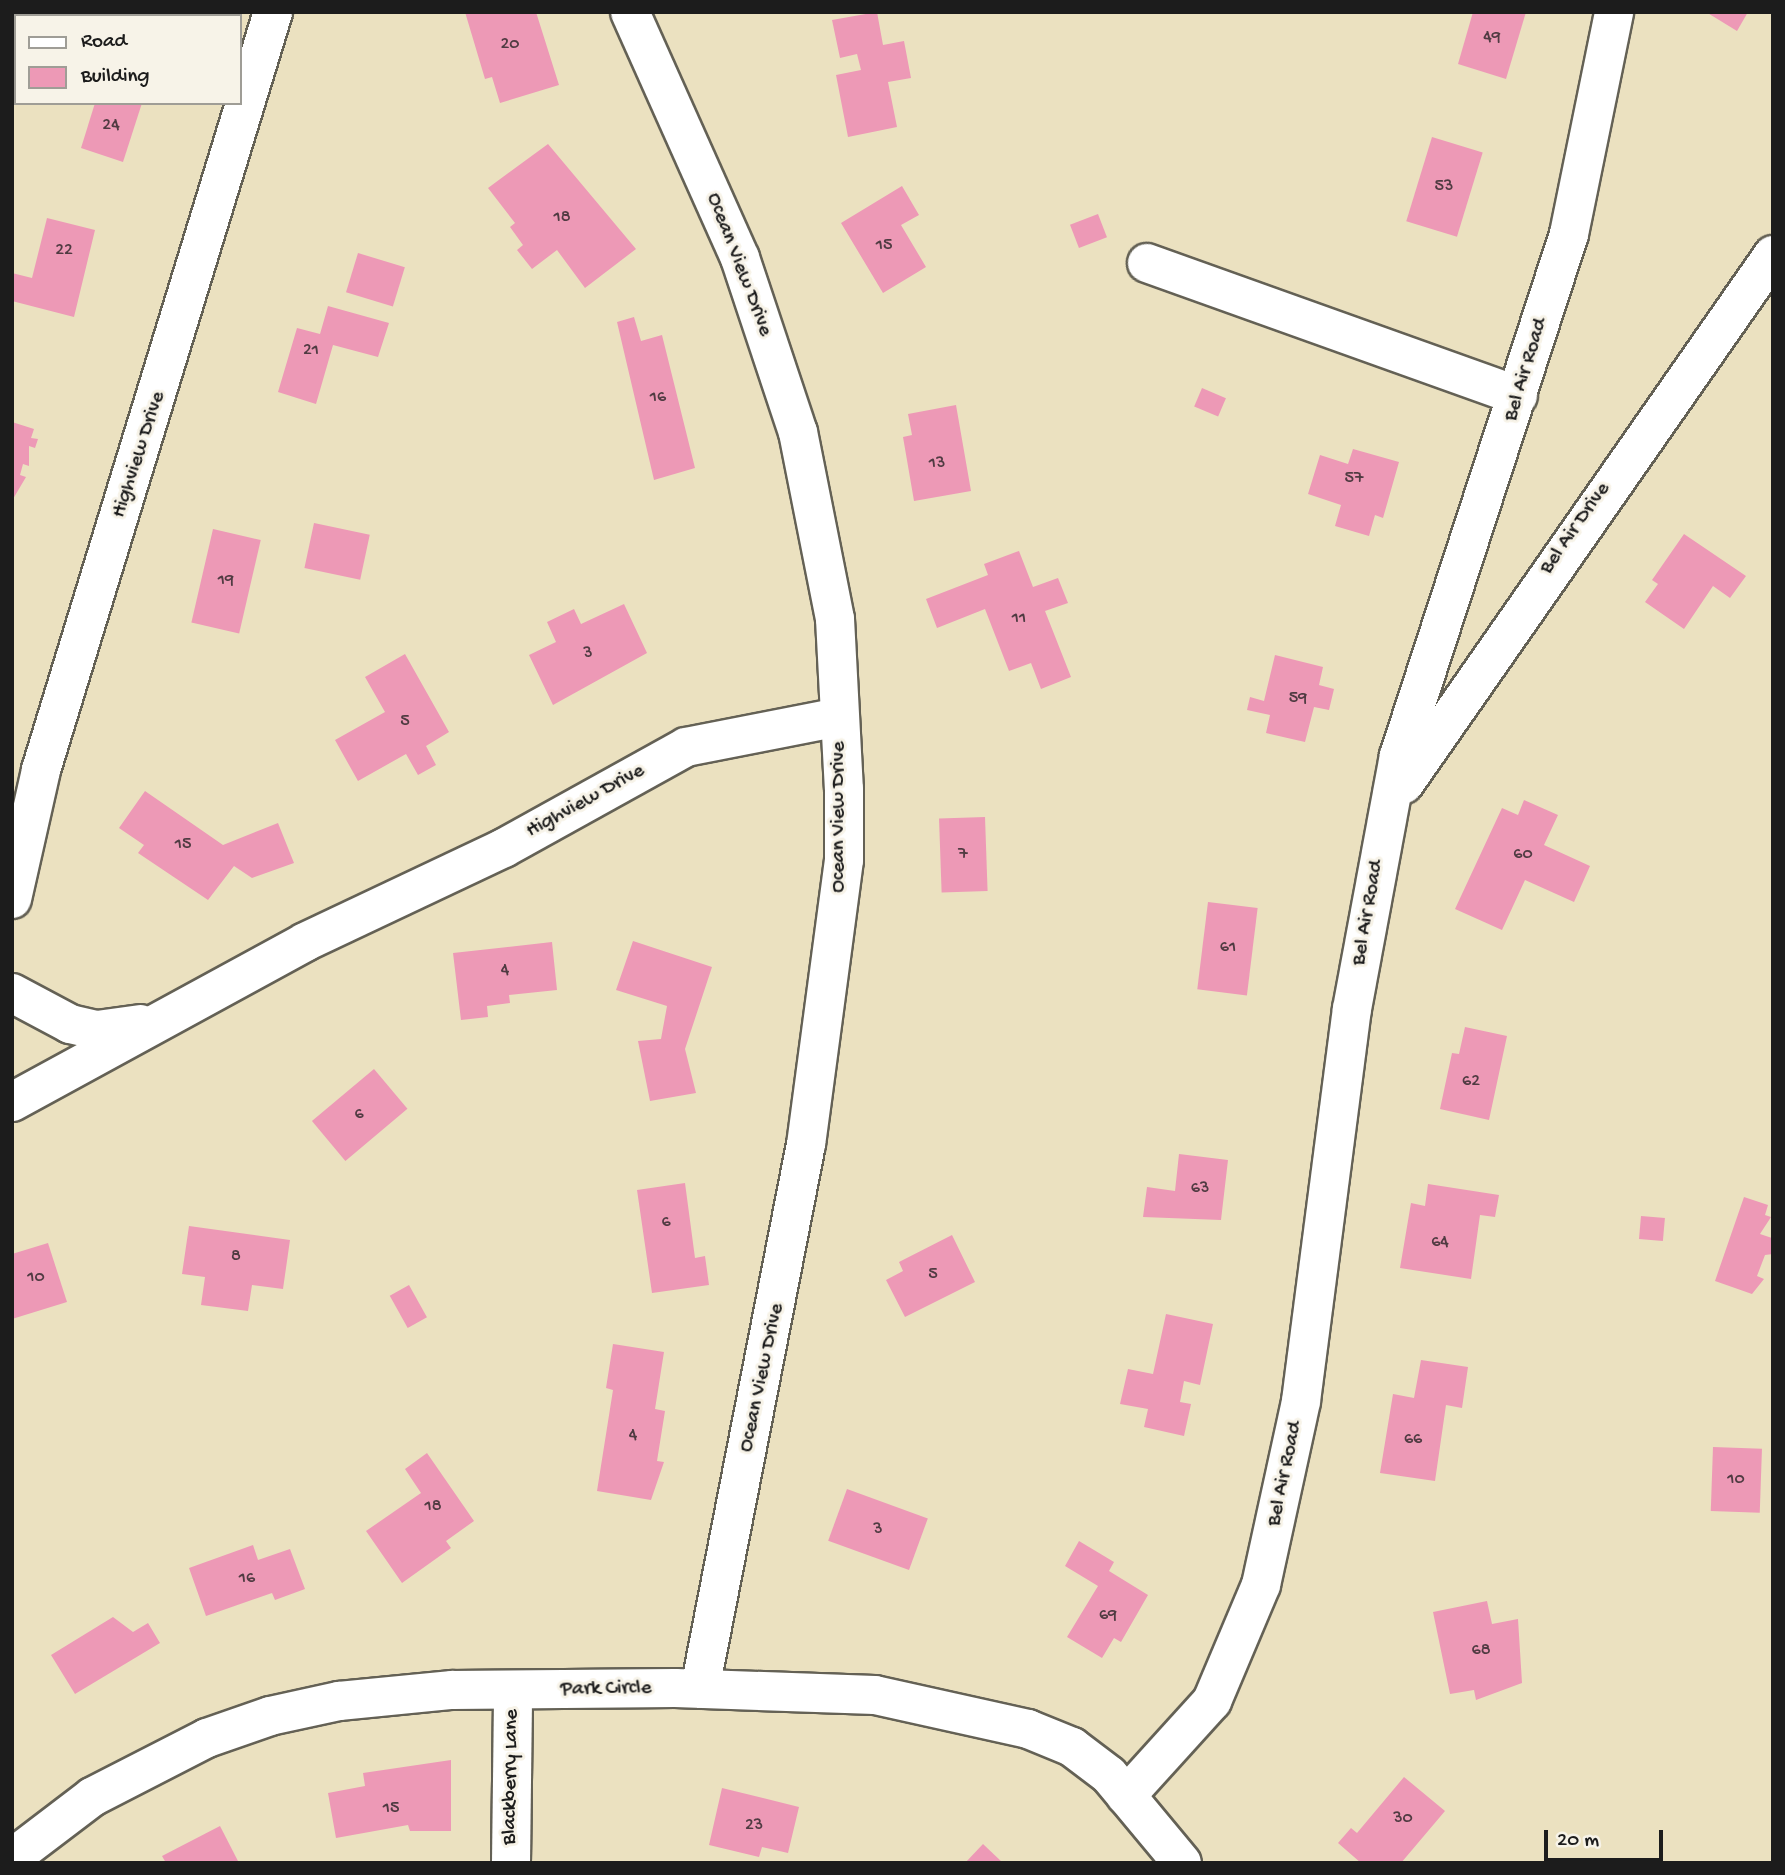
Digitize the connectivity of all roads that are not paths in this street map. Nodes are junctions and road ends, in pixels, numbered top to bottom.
1 (273, 12) edge
2 (630, 12) edge
3 (1615, 12) edge
4 (1773, 255) edge
5 (1147, 263) dead end
6 (1518, 396) junction
7 (839, 717) junction
8 (1388, 810) junction
9 (12, 899) edge
10 (12, 993) edge
11 (161, 1020) junction
12 (12, 1102) edge
13 (700, 1689) junction
14 (513, 1690) junction
15 (1126, 1796) junction
16 (12, 1858) edge
17 (511, 1863) edge
18 (1182, 1863) edge

1 - 9 street, Highview Drive
2 - 7 street, Ocean View Drive
3 - 6 street, Bel Air Road
4 - 8 street, Bel Air Drive
5 - 6 street
6 - 8 street, Bel Air Road
7 - 11 street, Highview Drive
7 - 13 street, Ocean View Drive
8 - 15 street, Bel Air Road
10 - 11 street
11 - 12 street, Highview Drive
13 - 14 street, Park Circle
13 - 15 street, Park Circle
14 - 16 street, Park Circle
14 - 17 street, Blackberry Lane
15 - 18 street, Park Circle

